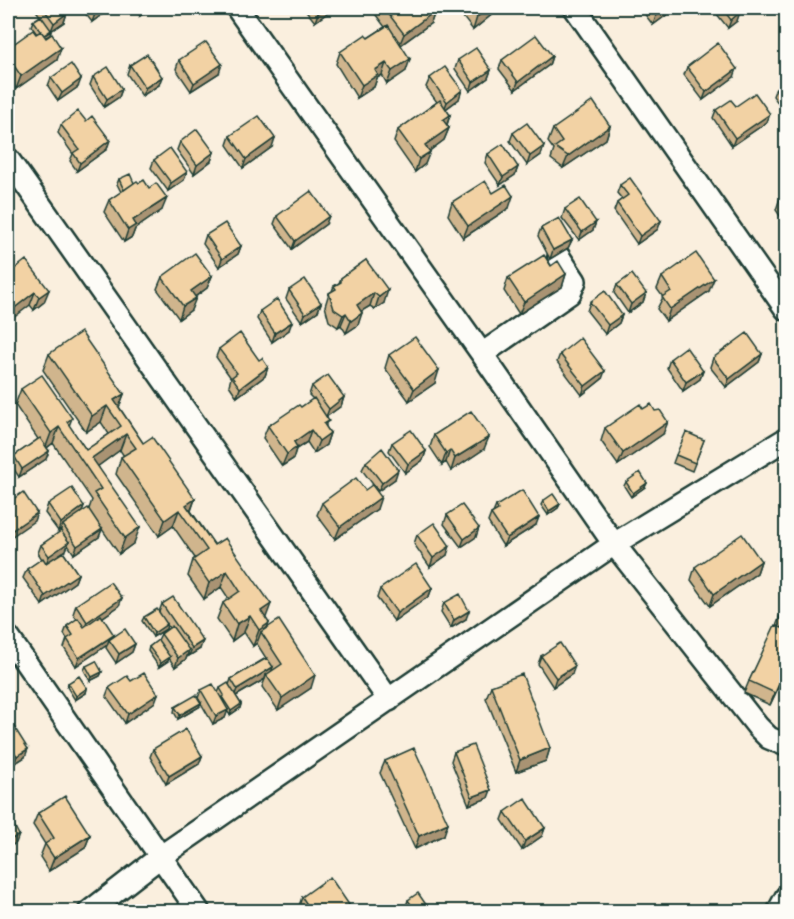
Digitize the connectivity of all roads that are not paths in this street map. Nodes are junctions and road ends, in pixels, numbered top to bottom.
1 (237, 8) edge
2 (575, 8) edge
3 (8, 159) edge
4 (559, 257) edge
5 (786, 309) edge
6 (482, 354) junction
7 (786, 439) edge
8 (614, 544) junction
9 (8, 637) edge
10 (389, 700) junction
11 (786, 745) edge
12 (160, 857) junction
13 (786, 897) edge
14 (89, 912) edge
15 (199, 912) edge
16 (778, 912) edge

1 - 6 street
2 - 5 street
3 - 10 street
4 - 6 street
6 - 8 street
7 - 8 street
8 - 10 street
8 - 11 street
9 - 12 street
10 - 12 street
12 - 14 street
12 - 15 street
13 - 16 street

